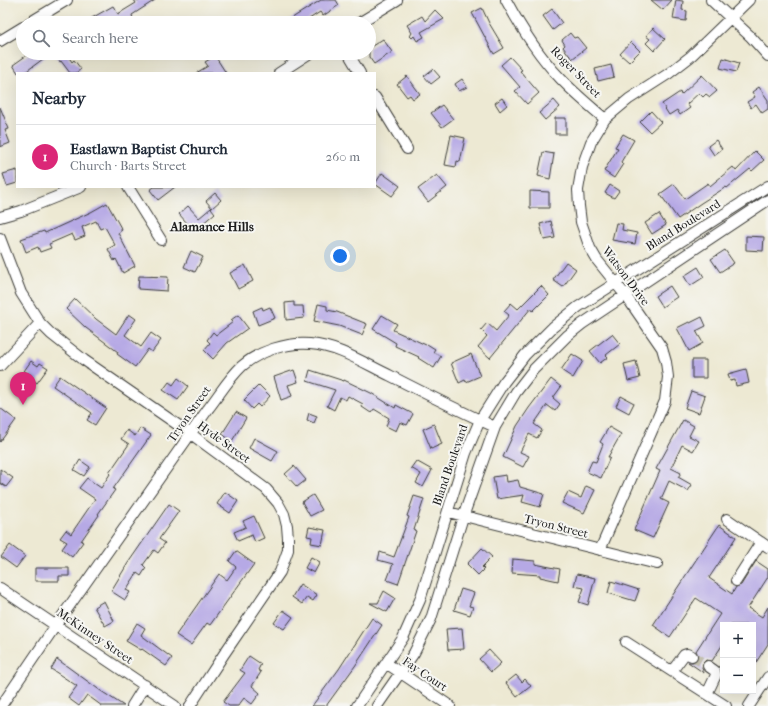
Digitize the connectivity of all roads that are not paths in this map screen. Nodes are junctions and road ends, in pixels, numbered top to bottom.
1 (67, 0) edge
2 (397, 0) edge
3 (506, 0) edge
4 (711, 0) edge
5 (749, 0) edge
6 (41, 16) edge
7 (371, 16) edge
8 (732, 18) junction
9 (16, 31) edge
10 (0, 41) edge
11 (768, 56) edge
12 (299, 60) edge
13 (352, 60) edge
14 (281, 72) edge
15 (359, 72) edge
16 (376, 99) edge
17 (605, 119) junction
18 (407, 149) dead end
19 (78, 188) edge
20 (129, 188) edge
21 (764, 188) edge
22 (768, 199) edge
23 (0, 217) edge
24 (0, 238) edge
25 (161, 240) dead end
26 (614, 283) junction
27 (626, 296) junction
28 (40, 323) junction
29 (0, 366) edge
30 (480, 420) junction
31 (495, 428) junction
32 (191, 434) junction
33 (448, 512) junction
34 (463, 517) junction
35 (727, 519) dead end
36 (765, 545) edge
37 (600, 550) junction
38 (657, 564) dead end
39 (736, 580) dead end
40 (0, 588) edge
41 (56, 625) junction
42 (626, 642) dead end
43 (692, 656) dead end
44 (386, 663) junction
45 (708, 666) tunnel mouth
46 (672, 671) junction
47 (400, 672) junction
48 (768, 677) edge
49 (145, 685) junction
50 (707, 694) junction
51 (171, 705) edge
52 (1, 706) edge
53 (132, 706) edge
54 (190, 706) edge
55 (357, 706) edge
56 (377, 706) edge
57 (450, 706) edge
58 (726, 706) edge
59 (749, 706) edge

1 - 6 street
2 - 7 street
3 - 17 street, Roger Street
4 - 8 street
5 - 8 street, Watson Drive
8 - 11 street
8 - 17 street, Watson Drive
9 - 10 street
12 - 14 street
13 - 15 street
16 - 18 street
17 - 26 street, Watson Drive
19 - 23 street
20 - 25 street
21 - 22 street
21 - 26 street, Bland Boulevard
22 - 27 street
24 - 28 street, Hyde Street
26 - 27 street, Watson Drive
26 - 30 street, Bland Boulevard
27 - 31 street
27 - 37 street, Watson Drive
28 - 29 street
28 - 32 street, Hyde Street
30 - 31 street, Tryon Street
30 - 32 street, Tryon Street
30 - 33 street, Bland Boulevard
31 - 34 street
32 - 41 street, Tryon Street
32 - 54 street, Hyde Street
33 - 34 street, Tryon Street
33 - 44 street, Bland Boulevard
34 - 37 street, Tryon Street
34 - 47 street
35 - 36 street
36 - 39 street
37 - 38 street, Tryon Street
40 - 41 street, McKinney Street
41 - 49 street, McKinney Street
41 - 52 street, Tryon Street
42 - 46 street
43 - 46 street
44 - 47 street, Fay Court
44 - 55 street, Bland Boulevard
45 - 50 street
46 - 50 street
47 - 56 street
47 - 57 street, Fay Court
48 - 59 street
49 - 51 street, McKinney Street
49 - 53 street
50 - 58 street

